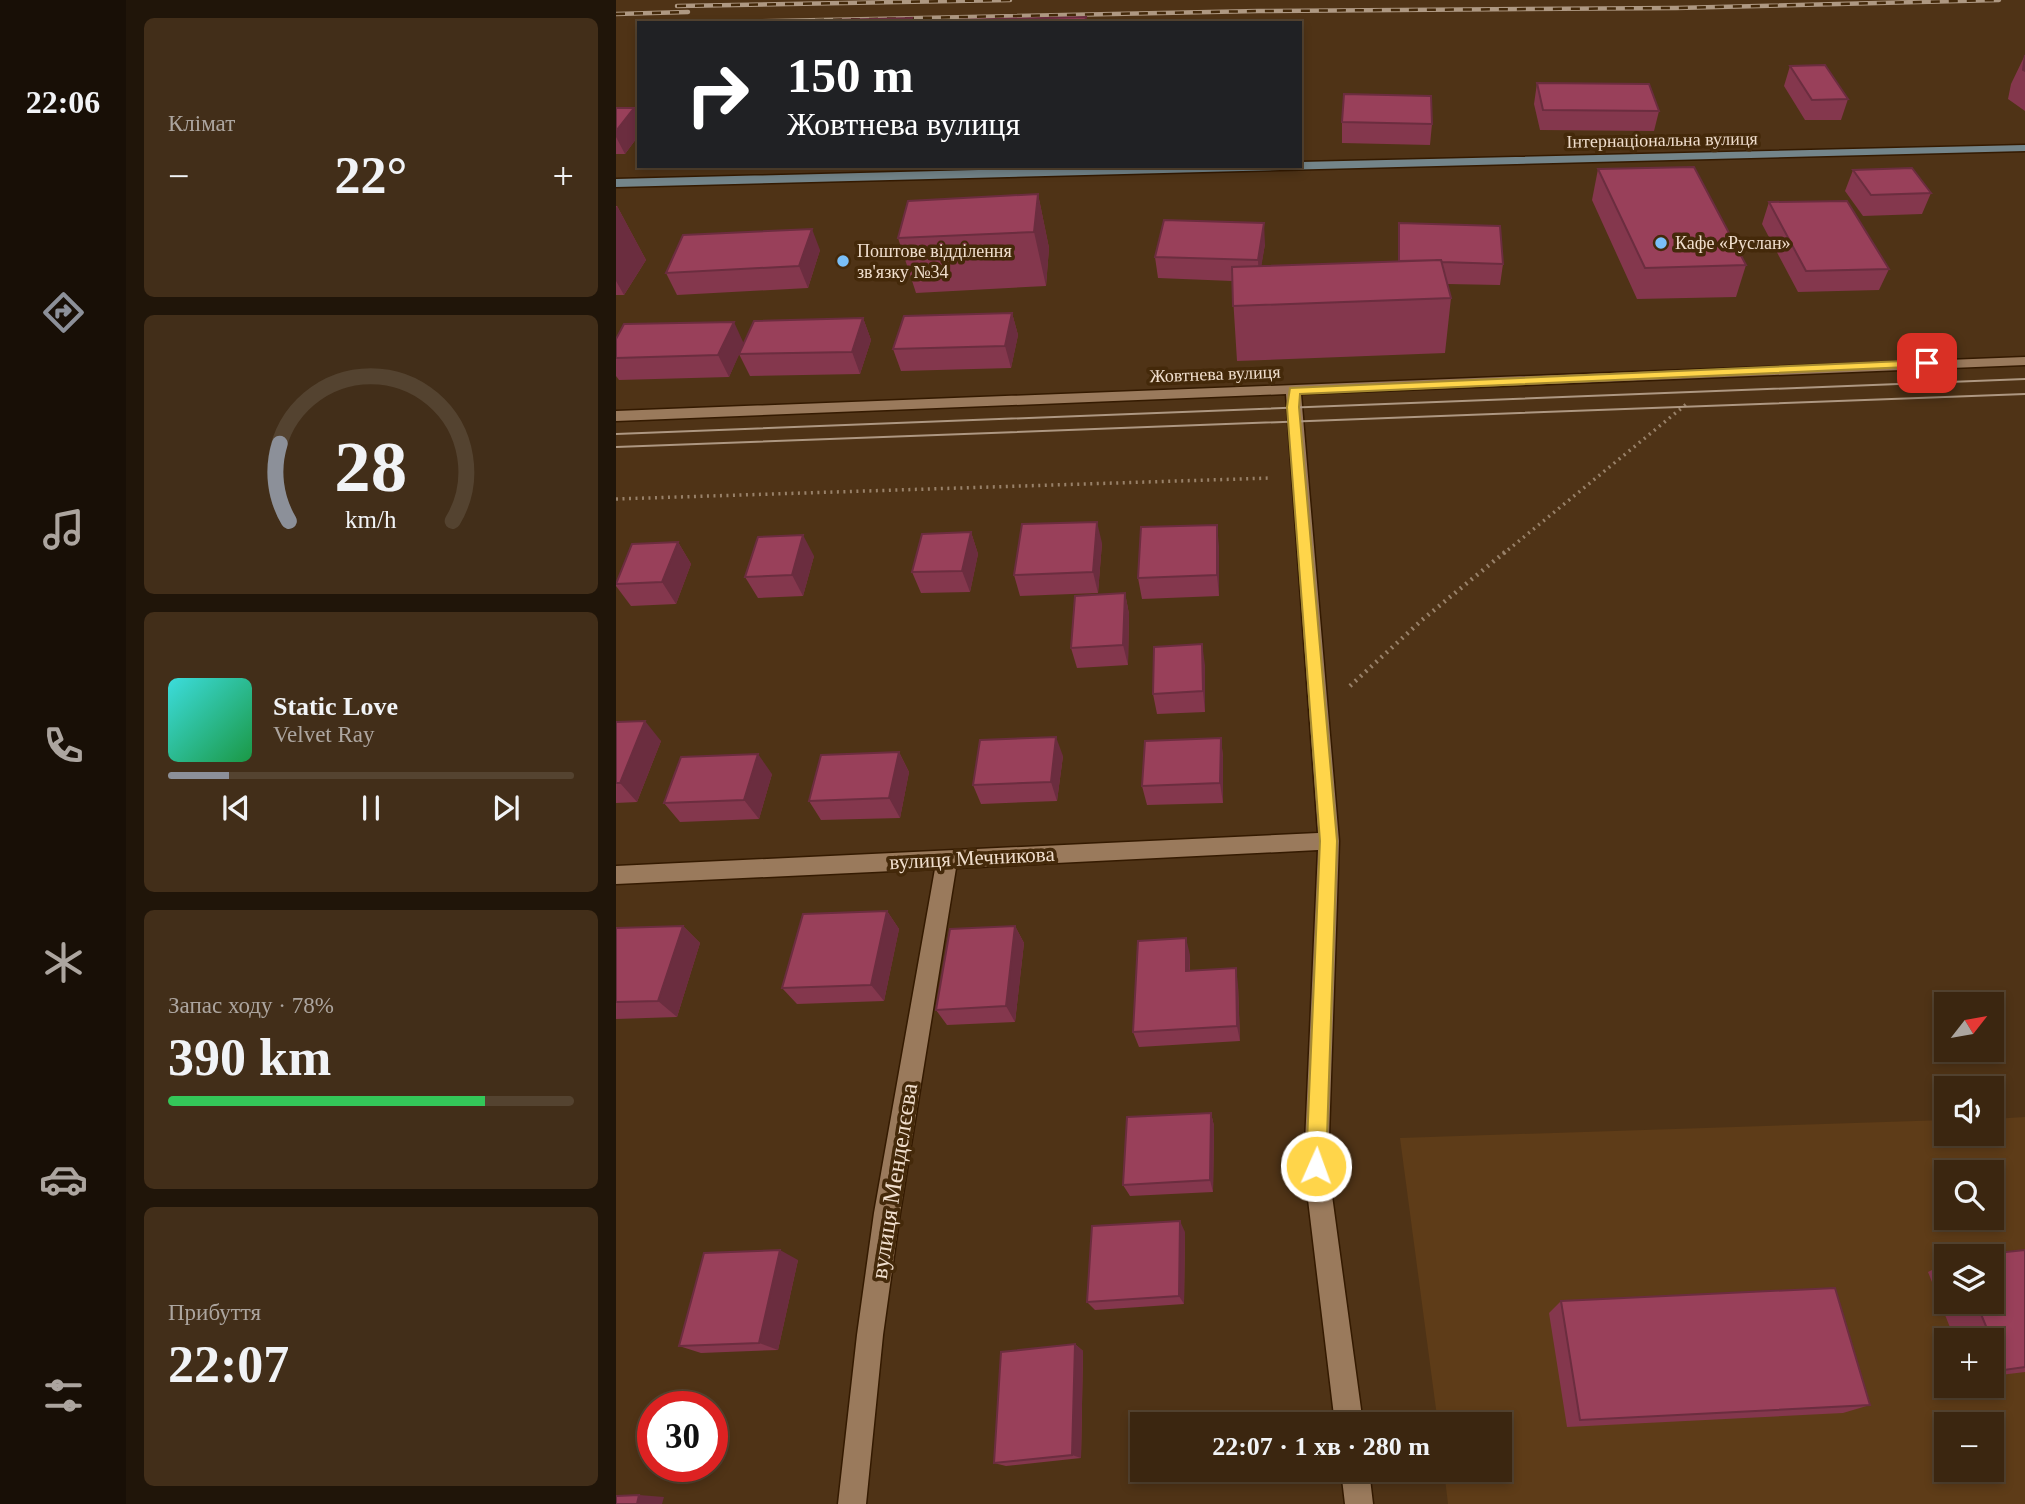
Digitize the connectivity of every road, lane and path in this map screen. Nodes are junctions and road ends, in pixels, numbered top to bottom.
1 (2025, 148) edge
2 (1302, 166) edge
3 (1219, 168) edge
4 (616, 183) edge
5 (2025, 361) edge
6 (1721, 373) junction
7 (1294, 390) junction
8 (616, 416) edge
9 (1300, 477) junction
10 (616, 499) edge
11 (1319, 714) junction
12 (1329, 841) junction
13 (947, 859) junction
14 (616, 875) edge
15 (1347, 1412) edge
16 (1356, 1482) edge
17 (852, 1504) edge
18 (1359, 1504) edge

1 - 2 main road, Інтернаціональна вулиця
3 - 4 main road, Інтернаціональна вулиця
5 - 6 street, Жовтнева вулиця
6 - 7 street, Жовтнева вулиця
6 - 11 path
7 - 8 street, Жовтнева вулиця
7 - 9 street
9 - 10 path
9 - 11 street
11 - 12 street
12 - 13 street, вулиця Мечникова
12 - 15 street
13 - 14 street, вулиця Мечникова
13 - 17 street, вулиця Менделєєва
16 - 18 street

